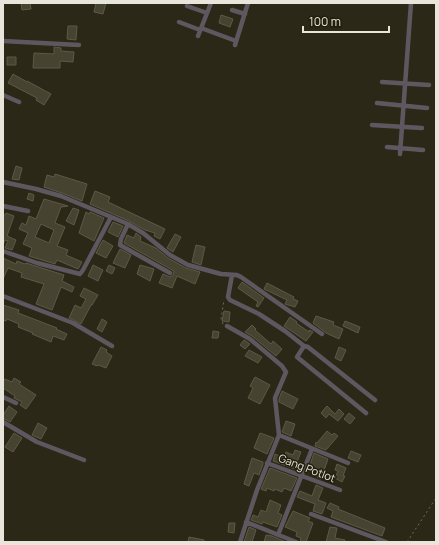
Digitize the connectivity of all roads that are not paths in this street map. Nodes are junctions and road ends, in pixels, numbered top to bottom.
1 (210, 3) edge
2 (248, 3) edge
3 (411, 3) edge
4 (187, 6) dead end
5 (232, 10) dead end
6 (207, 13) junction
7 (245, 14) junction
8 (179, 22) dead end
9 (200, 29) junction
10 (198, 36) dead end
11 (3, 41) edge
12 (79, 45) dead end
13 (382, 82) dead end
14 (405, 84) junction
15 (429, 86) dead end
16 (3, 95) edge
17 (19, 102) dead end
18 (377, 103) dead end
19 (404, 105) junction
20 (427, 108) dead end
21 (372, 125) dead end
22 (402, 126) junction
23 (422, 128) dead end
24 (387, 147) dead end
25 (423, 150) dead end
26 (400, 151) junction
27 (3, 182) edge
28 (3, 206) edge
29 (28, 211) dead end
30 (111, 217) junction
31 (128, 224) junction
32 (3, 251) edge
33 (170, 273) dead end
34 (232, 275) junction
35 (3, 296) edge
36 (227, 326) road end
37 (322, 334) dead end
38 (112, 346) dead end
39 (304, 346) junction
40 (3, 397) edge
41 (375, 400) dead end
42 (16, 403) dead end
43 (366, 413) dead end
44 (3, 422) edge
45 (279, 435) junction
46 (312, 448) junction
47 (84, 460) dead end
48 (267, 463) junction
49 (348, 463) dead end
50 (301, 476) junction
51 (340, 490) dead end
52 (311, 514) dead end
53 (246, 522) junction
54 (278, 535) junction
55 (240, 542) edge
56 (296, 542) edge
57 (386, 542) edge

1 - 6 street
2 - 7 street
3 - 14 street
4 - 6 street
5 - 7 street
6 - 9 street
7 - 9 street
8 - 9 street
9 - 10 street
11 - 12 street
13 - 14 street
14 - 15 street
14 - 19 street
16 - 17 street
18 - 19 street
19 - 20 street
19 - 22 street
21 - 22 street
22 - 23 street
22 - 26 street
24 - 26 street
25 - 26 street
27 - 30 street
28 - 29 street
30 - 31 street
30 - 32 street
31 - 33 street
31 - 34 street
34 - 37 street
34 - 39 street
35 - 38 street
36 - 45 street
39 - 41 street
39 - 43 street
40 - 42 street
44 - 47 street
45 - 46 street
45 - 48 street
46 - 49 street
46 - 50 street
48 - 50 street, Gang Potlot
48 - 53 street
50 - 51 street, Gang Potlot
50 - 54 street
52 - 57 street
53 - 54 street
53 - 55 street
54 - 56 street

